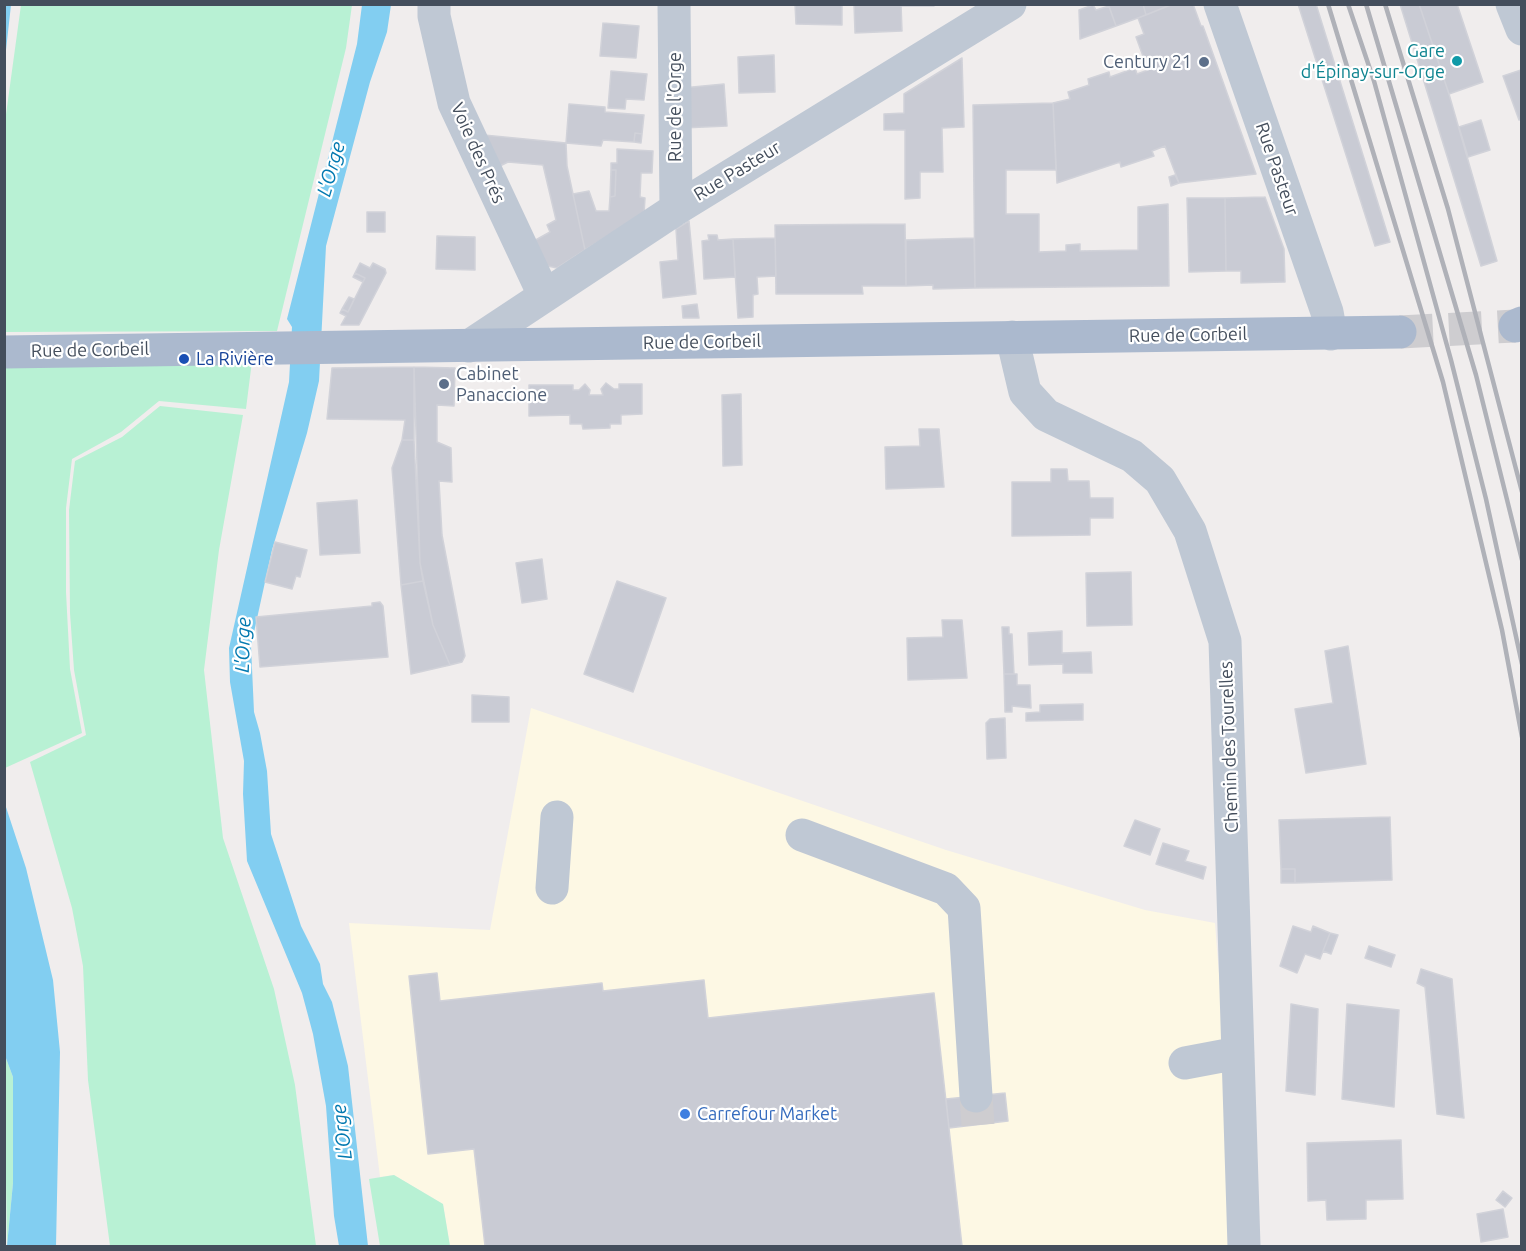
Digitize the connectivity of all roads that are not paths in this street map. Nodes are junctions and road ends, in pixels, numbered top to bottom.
1 (434, 4) edge
2 (674, 4) edge
3 (1010, 4) edge
4 (1220, 4) edge
5 (1512, 4) edge
6 (1521, 29) edge
7 (676, 209) junction
8 (544, 295) junction
9 (1400, 332) tunnel mouth
10 (1332, 334) junction
11 (1012, 337) junction
12 (469, 346) junction
13 (4, 352) edge
14 (557, 817) dead end
15 (802, 835) dead end
16 (552, 888) dead end
17 (1238, 1053) junction
18 (1185, 1062) dead end
19 (976, 1096) tunnel mouth
20 (1244, 1246) edge

1 - 8 street, Voie des Prés
2 - 7 street, Rue de l'Orge
3 - 7 street, Rue Pasteur
4 - 10 street, Rue Pasteur
5 - 6 street
7 - 8 street, Rue Pasteur
8 - 12 street, Rue Pasteur
9 - 10 main road, Rue de Corbeil
10 - 11 main road, Rue de Corbeil
11 - 12 main road, Rue de Corbeil
11 - 17 street, Chemin des Tourelles
12 - 13 main road, Rue de Corbeil
14 - 16 street
15 - 19 street
17 - 18 street
17 - 20 street, Chemin des Tourelles

